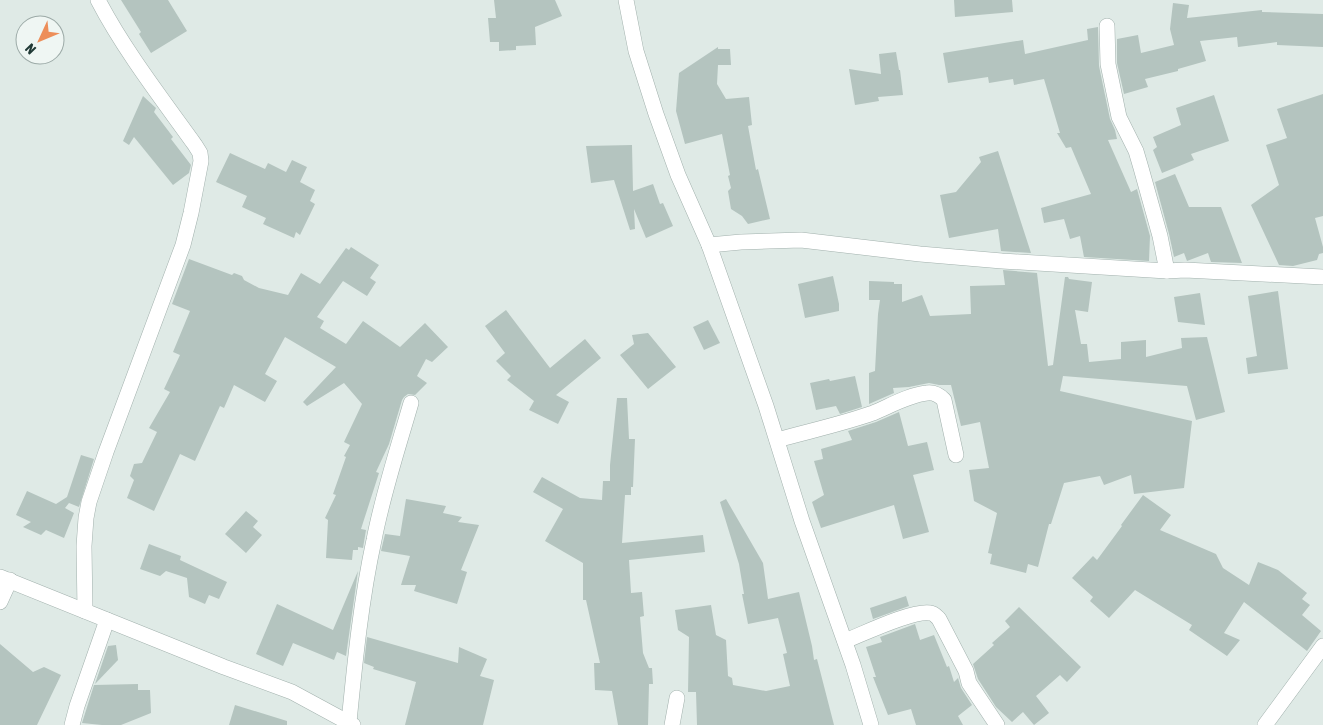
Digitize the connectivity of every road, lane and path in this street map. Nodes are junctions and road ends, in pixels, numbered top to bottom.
1 (98, 0) edge
2 (626, 0) edge
3 (1107, 26) dead end
4 (709, 245) junction
5 (1167, 271) junction
6 (1323, 277) edge
7 (411, 403) dead end
8 (777, 440) junction
9 (956, 455) dead end
10 (5, 578) edge
11 (0, 602) edge
12 (85, 611) junction
13 (107, 620) junction
14 (845, 641) junction
15 (1323, 646) edge
16 (677, 698) dead end
17 (351, 724) edge
18 (72, 725) edge
19 (672, 725) edge
20 (871, 725) edge
21 (998, 725) edge
22 (1265, 725) edge

1 - 12 street
2 - 4 street
3 - 5 street
4 - 5 street
4 - 8 street
5 - 6 street
7 - 17 street
8 - 9 street
8 - 14 street
10 - 11 street
10 - 12 street
12 - 13 street
13 - 17 street
13 - 18 street
14 - 20 street
14 - 21 street
15 - 22 street
16 - 19 street

